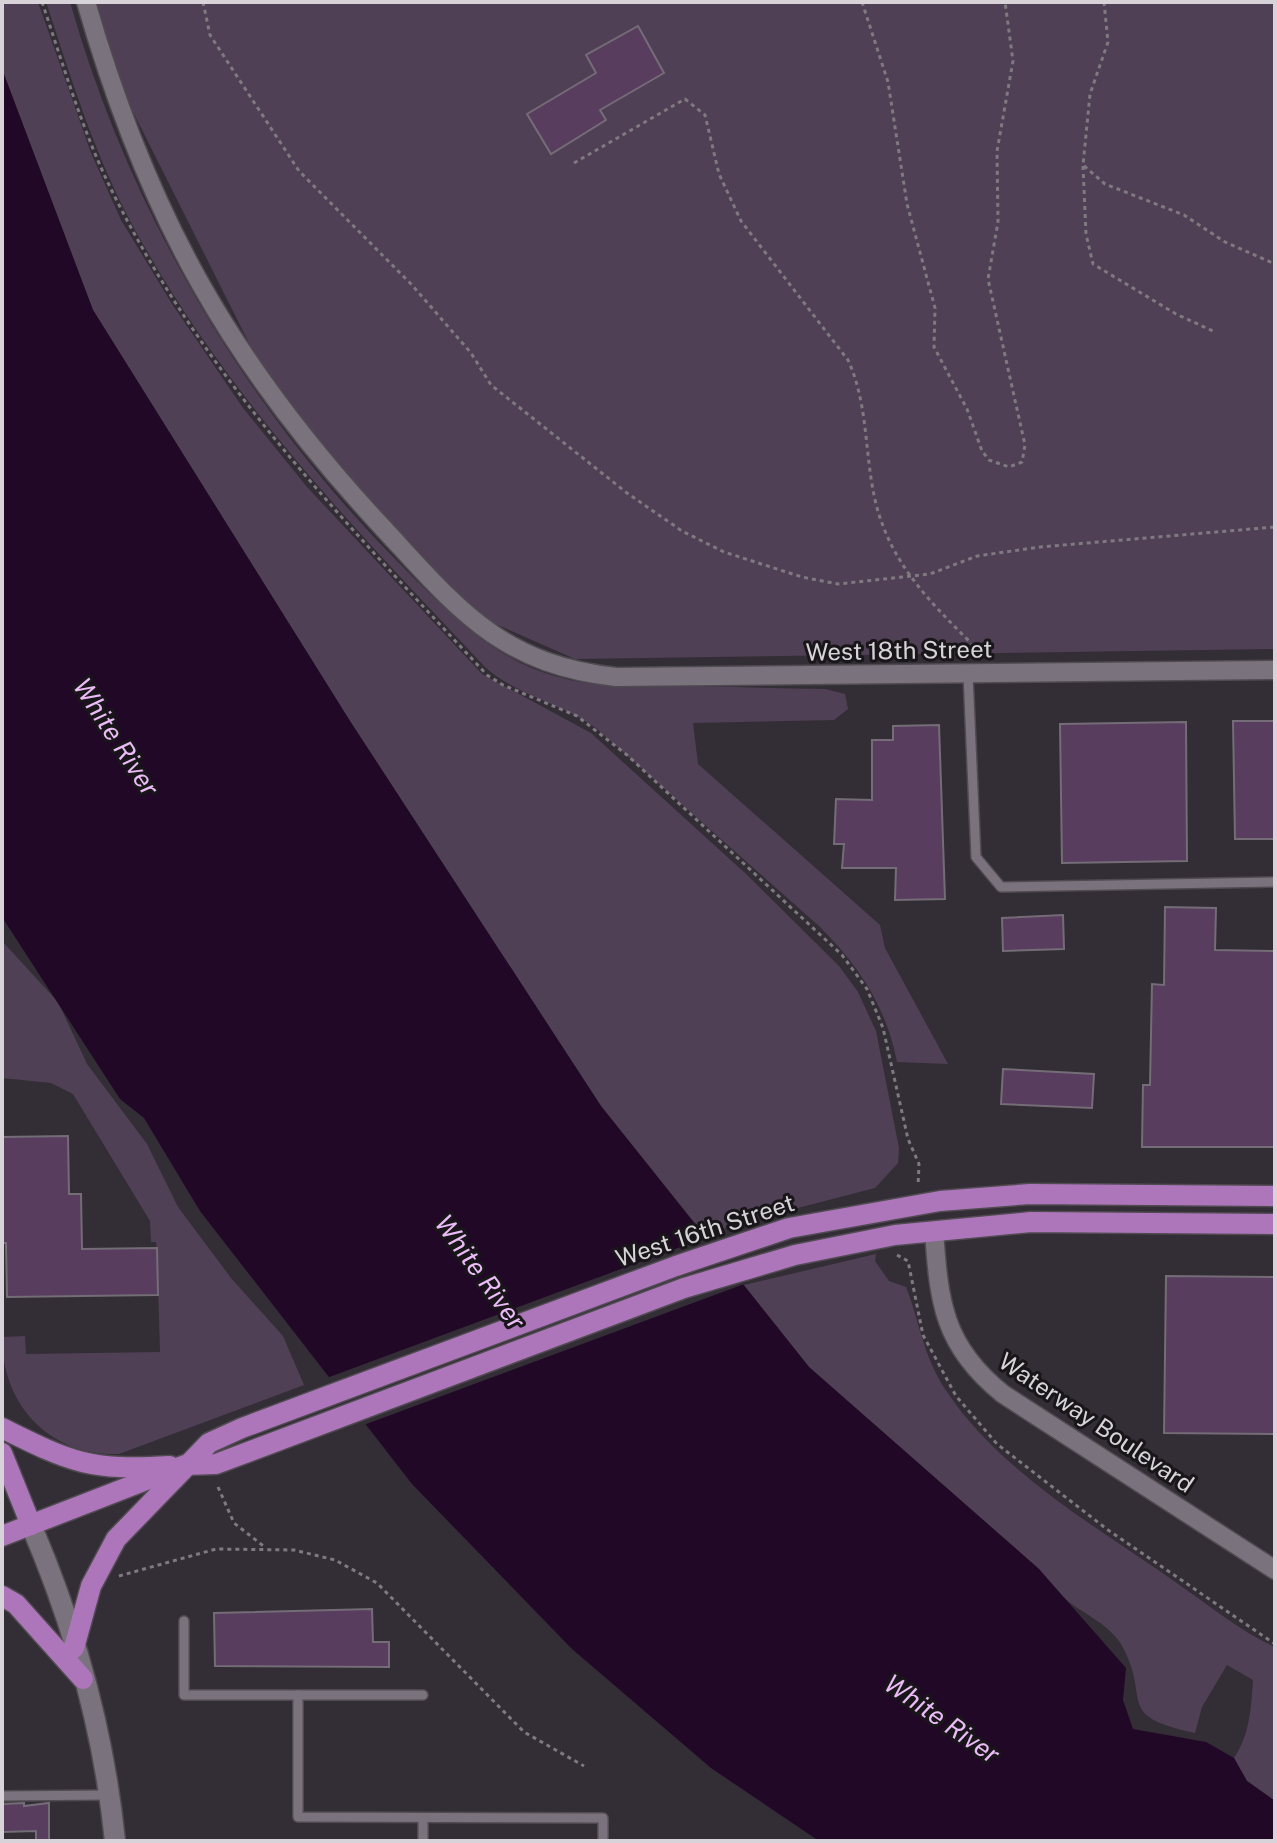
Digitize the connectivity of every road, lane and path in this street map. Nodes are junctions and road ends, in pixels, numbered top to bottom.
1 (86, 2) edge
2 (203, 2) edge
3 (862, 2) edge
4 (1005, 2) edge
5 (1104, 2) edge
6 (574, 163) dead end
7 (1083, 165) junction
8 (1275, 264) edge
9 (1215, 332) dead end
10 (1275, 527) edge
11 (907, 576) junction
12 (1275, 670) edge
13 (977, 674) junction
14 (1275, 882) edge
15 (1275, 1196) edge
16 (1275, 1224) edge
17 (934, 1231) junction
18 (897, 1253) dead end
19 (2, 1428) edge
20 (2, 1453) edge
21 (185, 1465) junction
22 (218, 1487) dead end
23 (31, 1525) junction
24 (2, 1536) edge
25 (267, 1548) junction
26 (1275, 1570) edge
27 (116, 1577) dead end
28 (2, 1596) edge
29 (184, 1621) dead end
30 (1275, 1644) edge
31 (74, 1648) junction
32 (83, 1679) junction
33 (298, 1695) junction
34 (423, 1695) dead end
35 (584, 1766) dead end
36 (109, 1795) junction
37 (2, 1796) edge
38 (423, 1818) junction
39 (115, 1841) edge
40 (423, 1841) edge
41 (603, 1841) edge

1 - 13 street, West 18th Street
2 - 11 path
3 - 4 path
5 - 7 path
6 - 11 path
7 - 8 path
7 - 9 path
10 - 11 path
11 - 13 path
12 - 13 street, West 18th Street
13 - 14 lane
15 - 21 main road, West 16th Street
16 - 17 main road, West 16th Street
17 - 21 main road, West 16th Street
17 - 26 street, Waterway Boulevard
18 - 30 path
19 - 21 main road
20 - 23 main road
21 - 23 main road, West 16th Street
21 - 31 main road
22 - 25 path
23 - 24 main road, West 16th Street
23 - 31 main road
25 - 27 path
25 - 35 path
28 - 32 main road
29 - 33 lane
31 - 32 main road
32 - 36 main road
33 - 34 lane
33 - 38 lane
36 - 37 lane
36 - 39 main road
38 - 40 lane
38 - 41 lane

